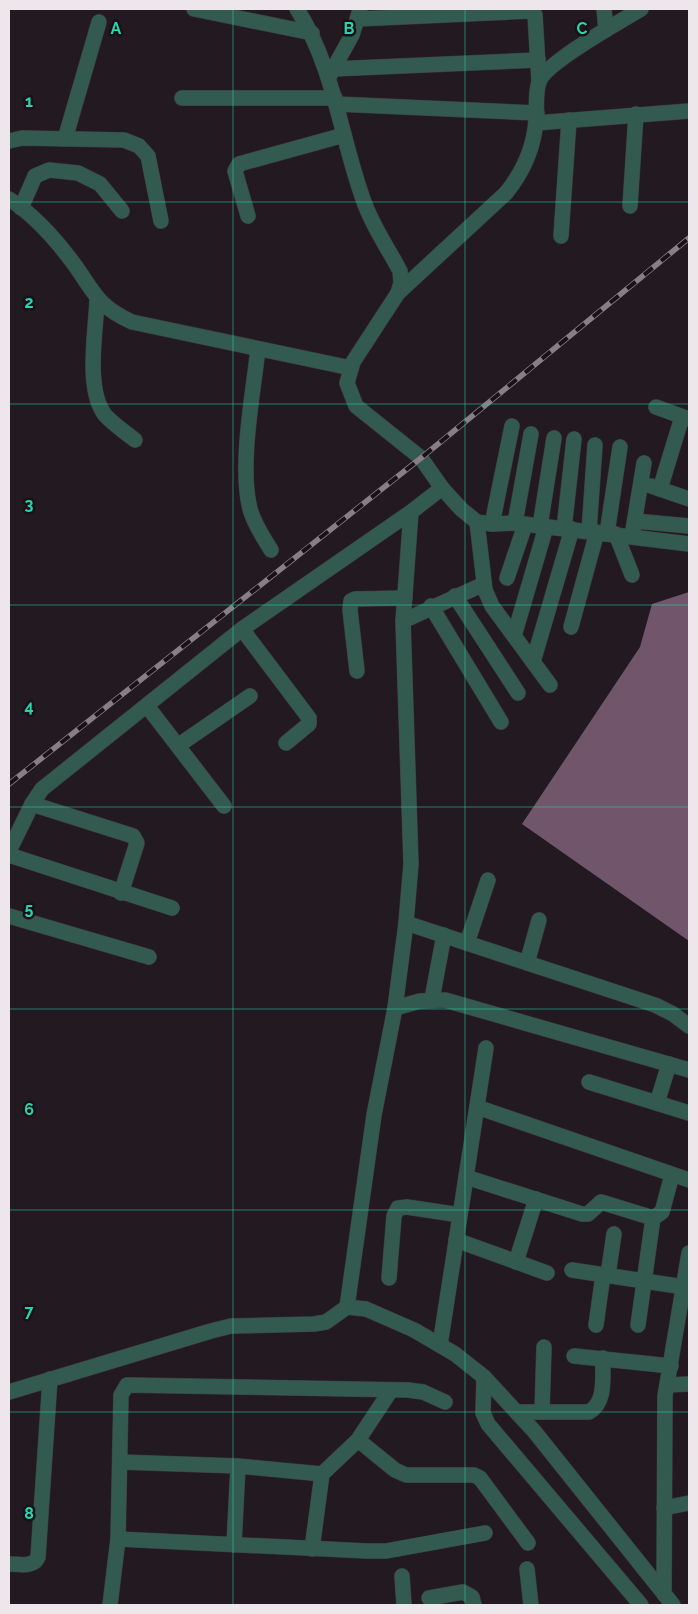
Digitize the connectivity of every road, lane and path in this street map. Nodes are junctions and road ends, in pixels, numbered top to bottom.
1 (194, 9) edge
2 (296, 9) edge
3 (604, 9) edge
4 (641, 9) edge
5 (359, 14) edge
6 (99, 22) dead end
7 (606, 30) junction
8 (312, 33) junction
9 (538, 60) junction
10 (331, 73) junction
11 (539, 82) junction
12 (182, 98) dead end
13 (336, 101) junction
14 (689, 111) edge
15 (636, 114) junction
16 (536, 118) junction
17 (570, 120) junction
18 (344, 135) junction
19 (65, 139) junction
20 (9, 141) edge
21 (9, 199) edge
22 (630, 206) dead end
23 (21, 208) junction
24 (122, 211) dead end
25 (248, 216) dead end
26 (162, 221) dead end
27 (561, 236) dead end
28 (398, 293) junction
29 (98, 300) junction
30 (258, 348) junction
31 (351, 368) junction
32 (656, 407) dead end
33 (686, 418) edge
34 (512, 426) dead end
35 (530, 434) dead end
36 (554, 438) dead end
37 (574, 439) dead end
38 (135, 440) dead end
39 (595, 446) dead end
40 (620, 446) dead end
41 (644, 463) dead end
42 (641, 482) junction
43 (442, 488) junction
44 (660, 489) junction
45 (689, 499) edge
46 (411, 512) junction
47 (477, 522) junction
48 (492, 524) junction
49 (532, 525) junction
50 (689, 526) edge
51 (634, 528) junction
52 (568, 529) junction
53 (602, 532) junction
54 (689, 544) edge
55 (271, 550) dead end
56 (632, 575) dead end
57 (507, 578) dead end
58 (484, 584) junction
59 (454, 596) junction
60 (405, 598) junction
61 (431, 606) junction
62 (403, 621) junction
63 (242, 628) junction
64 (571, 628) dead end
65 (514, 636) junction
66 (533, 662) junction
67 (357, 671) dead end
68 (550, 685) dead end
69 (518, 693) dead end
70 (250, 696) dead end
71 (147, 706) junction
72 (500, 722) dead end
73 (286, 743) dead end
74 (179, 745) junction
75 (32, 804) junction
76 (224, 806) dead end
77 (9, 853) edge
78 (488, 880) dead end
79 (121, 893) junction
80 (172, 908) dead end
81 (9, 916) edge
82 (539, 920) dead end
83 (406, 923) junction
84 (444, 935) junction
85 (467, 943) junction
86 (149, 957) dead end
87 (527, 963) junction
88 (432, 999) junction
89 (394, 1008) junction
90 (689, 1026) edge
91 (486, 1048) dead end
92 (669, 1064) junction
93 (689, 1070) edge
94 (589, 1082) dead end
95 (657, 1103) junction
96 (477, 1107) junction
97 (689, 1113) edge
98 (672, 1175) junction
99 (466, 1177) junction
100 (689, 1180) edge
101 (536, 1199) junction
102 (460, 1215) junction
103 (653, 1218) junction
104 (614, 1234) dead end
105 (456, 1240) junction
106 (516, 1262) junction
107 (689, 1263) edge
108 (572, 1270) dead end
109 (547, 1273) dead end
110 (606, 1275) junction
111 (389, 1278) dead end
112 (644, 1281) junction
113 (685, 1296) edge
114 (347, 1307) junction
115 (596, 1324) dead end
116 (638, 1325) dead end
117 (440, 1345) junction
118 (544, 1347) dead end
119 (574, 1356) dead end
120 (603, 1358) junction
121 (671, 1366) junction
122 (484, 1377) junction
123 (50, 1379) junction
124 (689, 1384) edge
125 (667, 1385) junction
126 (391, 1390) junction
127 (9, 1392) edge
128 (445, 1402) dead end
129 (517, 1412) junction
130 (542, 1412) junction
131 (358, 1440) junction
132 (120, 1462) junction
133 (238, 1466) junction
134 (322, 1474) junction
135 (689, 1503) edge
136 (664, 1508) junction
137 (485, 1534) dead end
138 (118, 1539) junction
139 (528, 1543) dead end
140 (234, 1545) junction
141 (312, 1549) junction
142 (9, 1564) edge
143 (526, 1569) dead end
144 (402, 1576) dead end
145 (429, 1598) dead end
146 (668, 1599) edge
147 (110, 1605) edge
148 (404, 1605) edge
149 (474, 1605) edge
150 (531, 1605) edge
151 (641, 1605) edge

1 - 8 street
2 - 8 street
3 - 7 street
4 - 7 street
5 - 9 street
5 - 10 street
6 - 19 street
7 - 11 street
8 - 10 street
9 - 10 street
9 - 11 street
10 - 13 street
11 - 16 street
12 - 13 street
13 - 16 street
13 - 18 street
14 - 15 street
15 - 17 street
15 - 22 street
16 - 17 street
16 - 28 street
17 - 27 street
18 - 25 street
18 - 28 street
19 - 20 street
19 - 26 street
21 - 23 street
23 - 24 street
23 - 29 street
28 - 31 street
29 - 30 street
29 - 38 street
30 - 31 street
30 - 55 street
31 - 43 street
32 - 33 street
33 - 44 street
34 - 48 street
35 - 49 street
36 - 49 street
37 - 52 street
39 - 53 street
40 - 53 street
41 - 42 street
42 - 44 street
42 - 51 street
43 - 46 street
43 - 47 street
44 - 45 street
46 - 60 street
46 - 63 street
47 - 48 street
47 - 58 street
48 - 49 street
49 - 52 street
49 - 57 street
49 - 65 street
50 - 51 street
51 - 53 street
51 - 54 street
52 - 53 street
52 - 66 street
53 - 56 street
53 - 64 street
58 - 59 street
58 - 65 street
59 - 61 street
59 - 69 street
60 - 62 street
60 - 67 street
61 - 62 street
61 - 72 street
62 - 83 street
63 - 71 street
63 - 73 street
65 - 66 street
66 - 68 street
70 - 74 street
71 - 74 street
71 - 75 street
74 - 76 street
75 - 77 street
75 - 79 street
77 - 79 street
78 - 85 street
79 - 80 street
81 - 86 street
82 - 87 street
83 - 84 street
83 - 89 street
84 - 85 street
84 - 88 street
85 - 87 street
87 - 90 street
88 - 89 street
88 - 92 street
89 - 114 street
91 - 96 street
92 - 93 street
92 - 95 street
94 - 95 street
95 - 97 street
96 - 98 street
96 - 99 street
98 - 100 street
98 - 103 street
99 - 101 street
99 - 102 street
101 - 103 street
101 - 106 street
102 - 105 street
102 - 111 street
103 - 112 street
104 - 110 street
105 - 106 street
105 - 117 street
106 - 109 street
107 - 113 street
108 - 110 street
110 - 112 street
110 - 115 street
112 - 113 street
112 - 116 street
113 - 121 street
114 - 117 street
114 - 123 street
117 - 122 street
118 - 130 street
119 - 120 street
120 - 121 street
120 - 130 street
121 - 125 street
122 - 129 street
122 - 151 street
123 - 127 street
123 - 142 street
124 - 125 street
125 - 136 street
126 - 128 street
126 - 131 street
126 - 132 street
129 - 130 street
129 - 146 street
131 - 134 street
131 - 139 street
132 - 133 street
132 - 138 street
133 - 134 street
133 - 140 street
134 - 141 street
135 - 136 street
136 - 146 street
137 - 141 street
138 - 140 street
138 - 147 street
140 - 141 street
143 - 150 street
144 - 148 street
145 - 149 street

